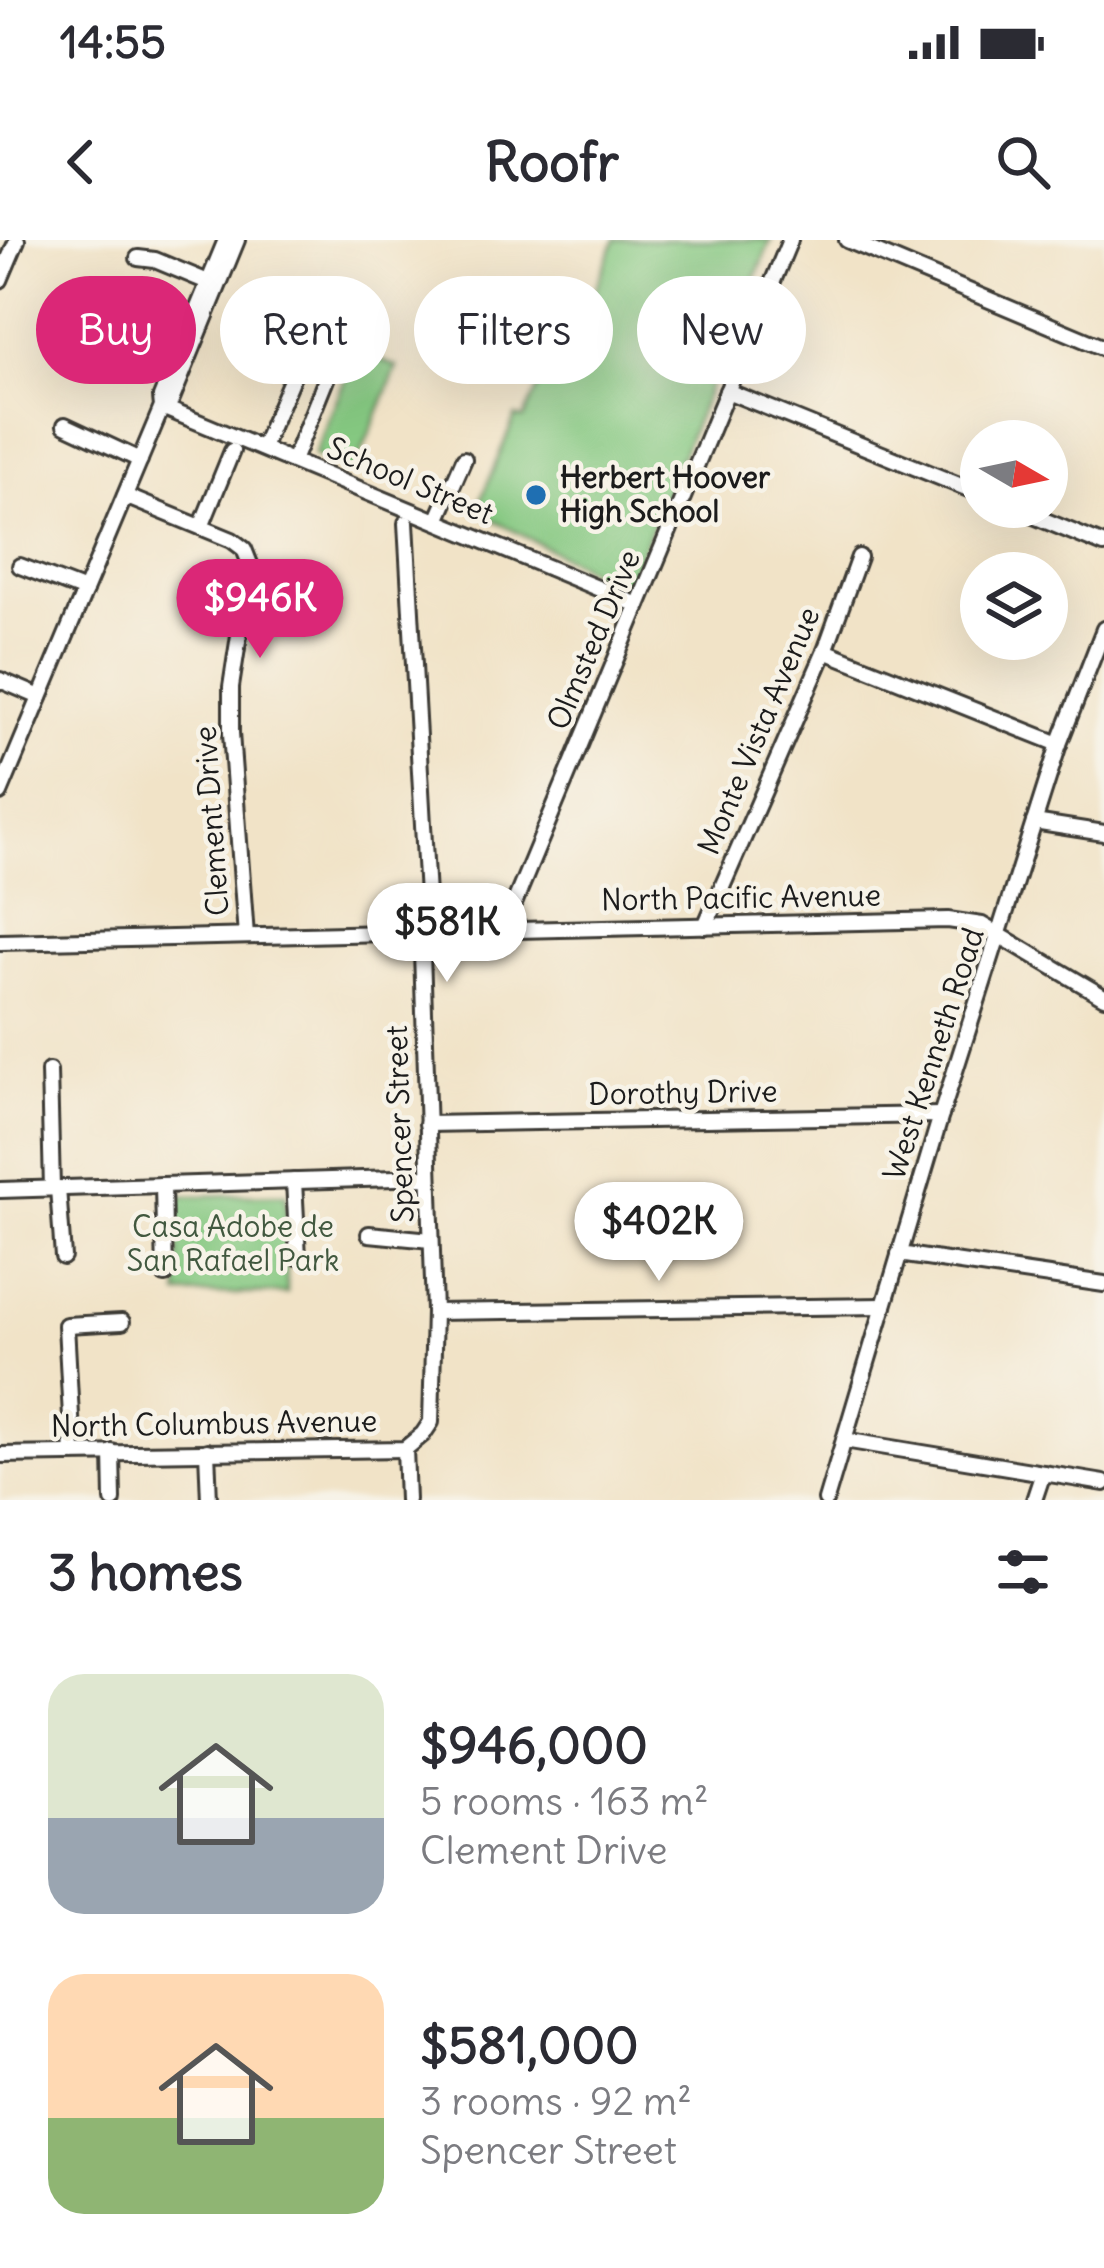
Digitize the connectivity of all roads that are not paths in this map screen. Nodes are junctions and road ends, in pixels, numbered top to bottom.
1 (17, 240) edge
2 (226, 240) edge
3 (237, 240) edge
4 (790, 240) edge
5 (847, 240) edge
6 (138, 258) dead end
7 (0, 280) edge
8 (208, 282) junction
9 (1104, 348) edge
10 (727, 391) junction
11 (162, 406) junction
12 (65, 425) dead end
13 (262, 448) junction
14 (232, 452) dead end
15 (464, 459) dead end
16 (140, 460) junction
17 (292, 461) junction
18 (960, 485) edge
19 (124, 496) junction
20 (437, 521) junction
21 (406, 523) dead end
22 (201, 527) junction
23 (1064, 528) edge
24 (1104, 544) edge
25 (859, 557) dead end
26 (20, 566) dead end
27 (85, 591) junction
28 (638, 605) junction
29 (1104, 629) edge
30 (825, 651) junction
31 (0, 680) edge
32 (40, 697) junction
33 (1059, 744) junction
34 (9, 751) edge
35 (0, 793) edge
36 (1034, 822) junction
37 (1104, 833) edge
38 (705, 926) junction
39 (509, 930) junction
40 (426, 932) junction
41 (246, 936) junction
42 (1000, 936) junction
43 (0, 942) edge
44 (1104, 997) edge
45 (49, 1071) dead end
46 (941, 1115) junction
47 (427, 1124) junction
48 (428, 1178) junction
49 (294, 1181) junction
50 (164, 1185) junction
51 (55, 1188) junction
52 (0, 1190) edge
53 (369, 1234) dead end
54 (431, 1240) junction
55 (899, 1255) junction
56 (298, 1257) dead end
57 (63, 1258) dead end
58 (166, 1275) dead end
59 (1104, 1284) edge
60 (884, 1306) junction
61 (434, 1312) junction
62 (122, 1322) dead end
63 (423, 1434) joint
64 (844, 1440) junction
65 (405, 1448) junction
66 (207, 1451) junction
67 (112, 1452) junction
68 (73, 1453) junction
69 (0, 1455) edge
70 (1043, 1473) junction
71 (1104, 1483) edge
72 (113, 1500) edge
73 (209, 1500) edge
74 (407, 1500) edge
75 (826, 1500) edge
76 (1034, 1500) edge

1 - 7 street
2 - 8 street
3 - 11 street
4 - 10 street, Olmsted Drive
5 - 9 street
6 - 8 street
8 - 11 street
10 - 18 street
10 - 28 street, Olmsted Drive
11 - 13 street, School Street
11 - 16 street
12 - 16 street
13 - 17 street, School Street
13 - 17 street
14 - 22 street
15 - 20 street
16 - 19 street
17 - 20 street, School Street
19 - 22 street, Clement Drive
19 - 27 street
20 - 28 street, School Street
21 - 40 street, Spencer Street
22 - 41 street, Clement Drive
23 - 24 street
25 - 30 street, Monte Vista Avenue
26 - 27 street
27 - 32 street
28 - 39 street, Olmsted Drive
29 - 33 street, West Kenneth Road
30 - 33 street
30 - 38 street, Monte Vista Avenue
31 - 32 street
32 - 34 street
33 - 36 street, West Kenneth Road
34 - 35 street
36 - 37 street
36 - 42 street, West Kenneth Road
38 - 39 street, North Pacific Avenue
38 - 42 street, North Pacific Avenue
39 - 40 street, North Pacific Avenue
40 - 41 street, North Pacific Avenue
40 - 47 street, Spencer Street
41 - 43 street, North Pacific Avenue
42 - 44 street, North Pacific Avenue
42 - 46 street, West Kenneth Road
45 - 51 street
46 - 47 street, Dorothy Drive
46 - 55 street, West Kenneth Road
47 - 48 street, Spencer Street
48 - 49 street
48 - 54 street, Spencer Street
49 - 50 street
49 - 56 street
50 - 51 street
50 - 58 street
51 - 52 street
51 - 57 street
53 - 54 street
54 - 61 street, Spencer Street
55 - 59 street
55 - 60 street, West Kenneth Road
60 - 61 street
60 - 64 street, West Kenneth Road
61 - 63 street, Spencer Street
62 - 68 street
63 - 65 street, North Columbus Avenue
64 - 70 street
64 - 75 street, West Kenneth Road
65 - 66 street, North Columbus Avenue
65 - 74 street
66 - 67 street, North Columbus Avenue
66 - 73 street
67 - 68 street, North Columbus Avenue
67 - 72 street
68 - 69 street, North Columbus Avenue
70 - 71 street
70 - 76 street

